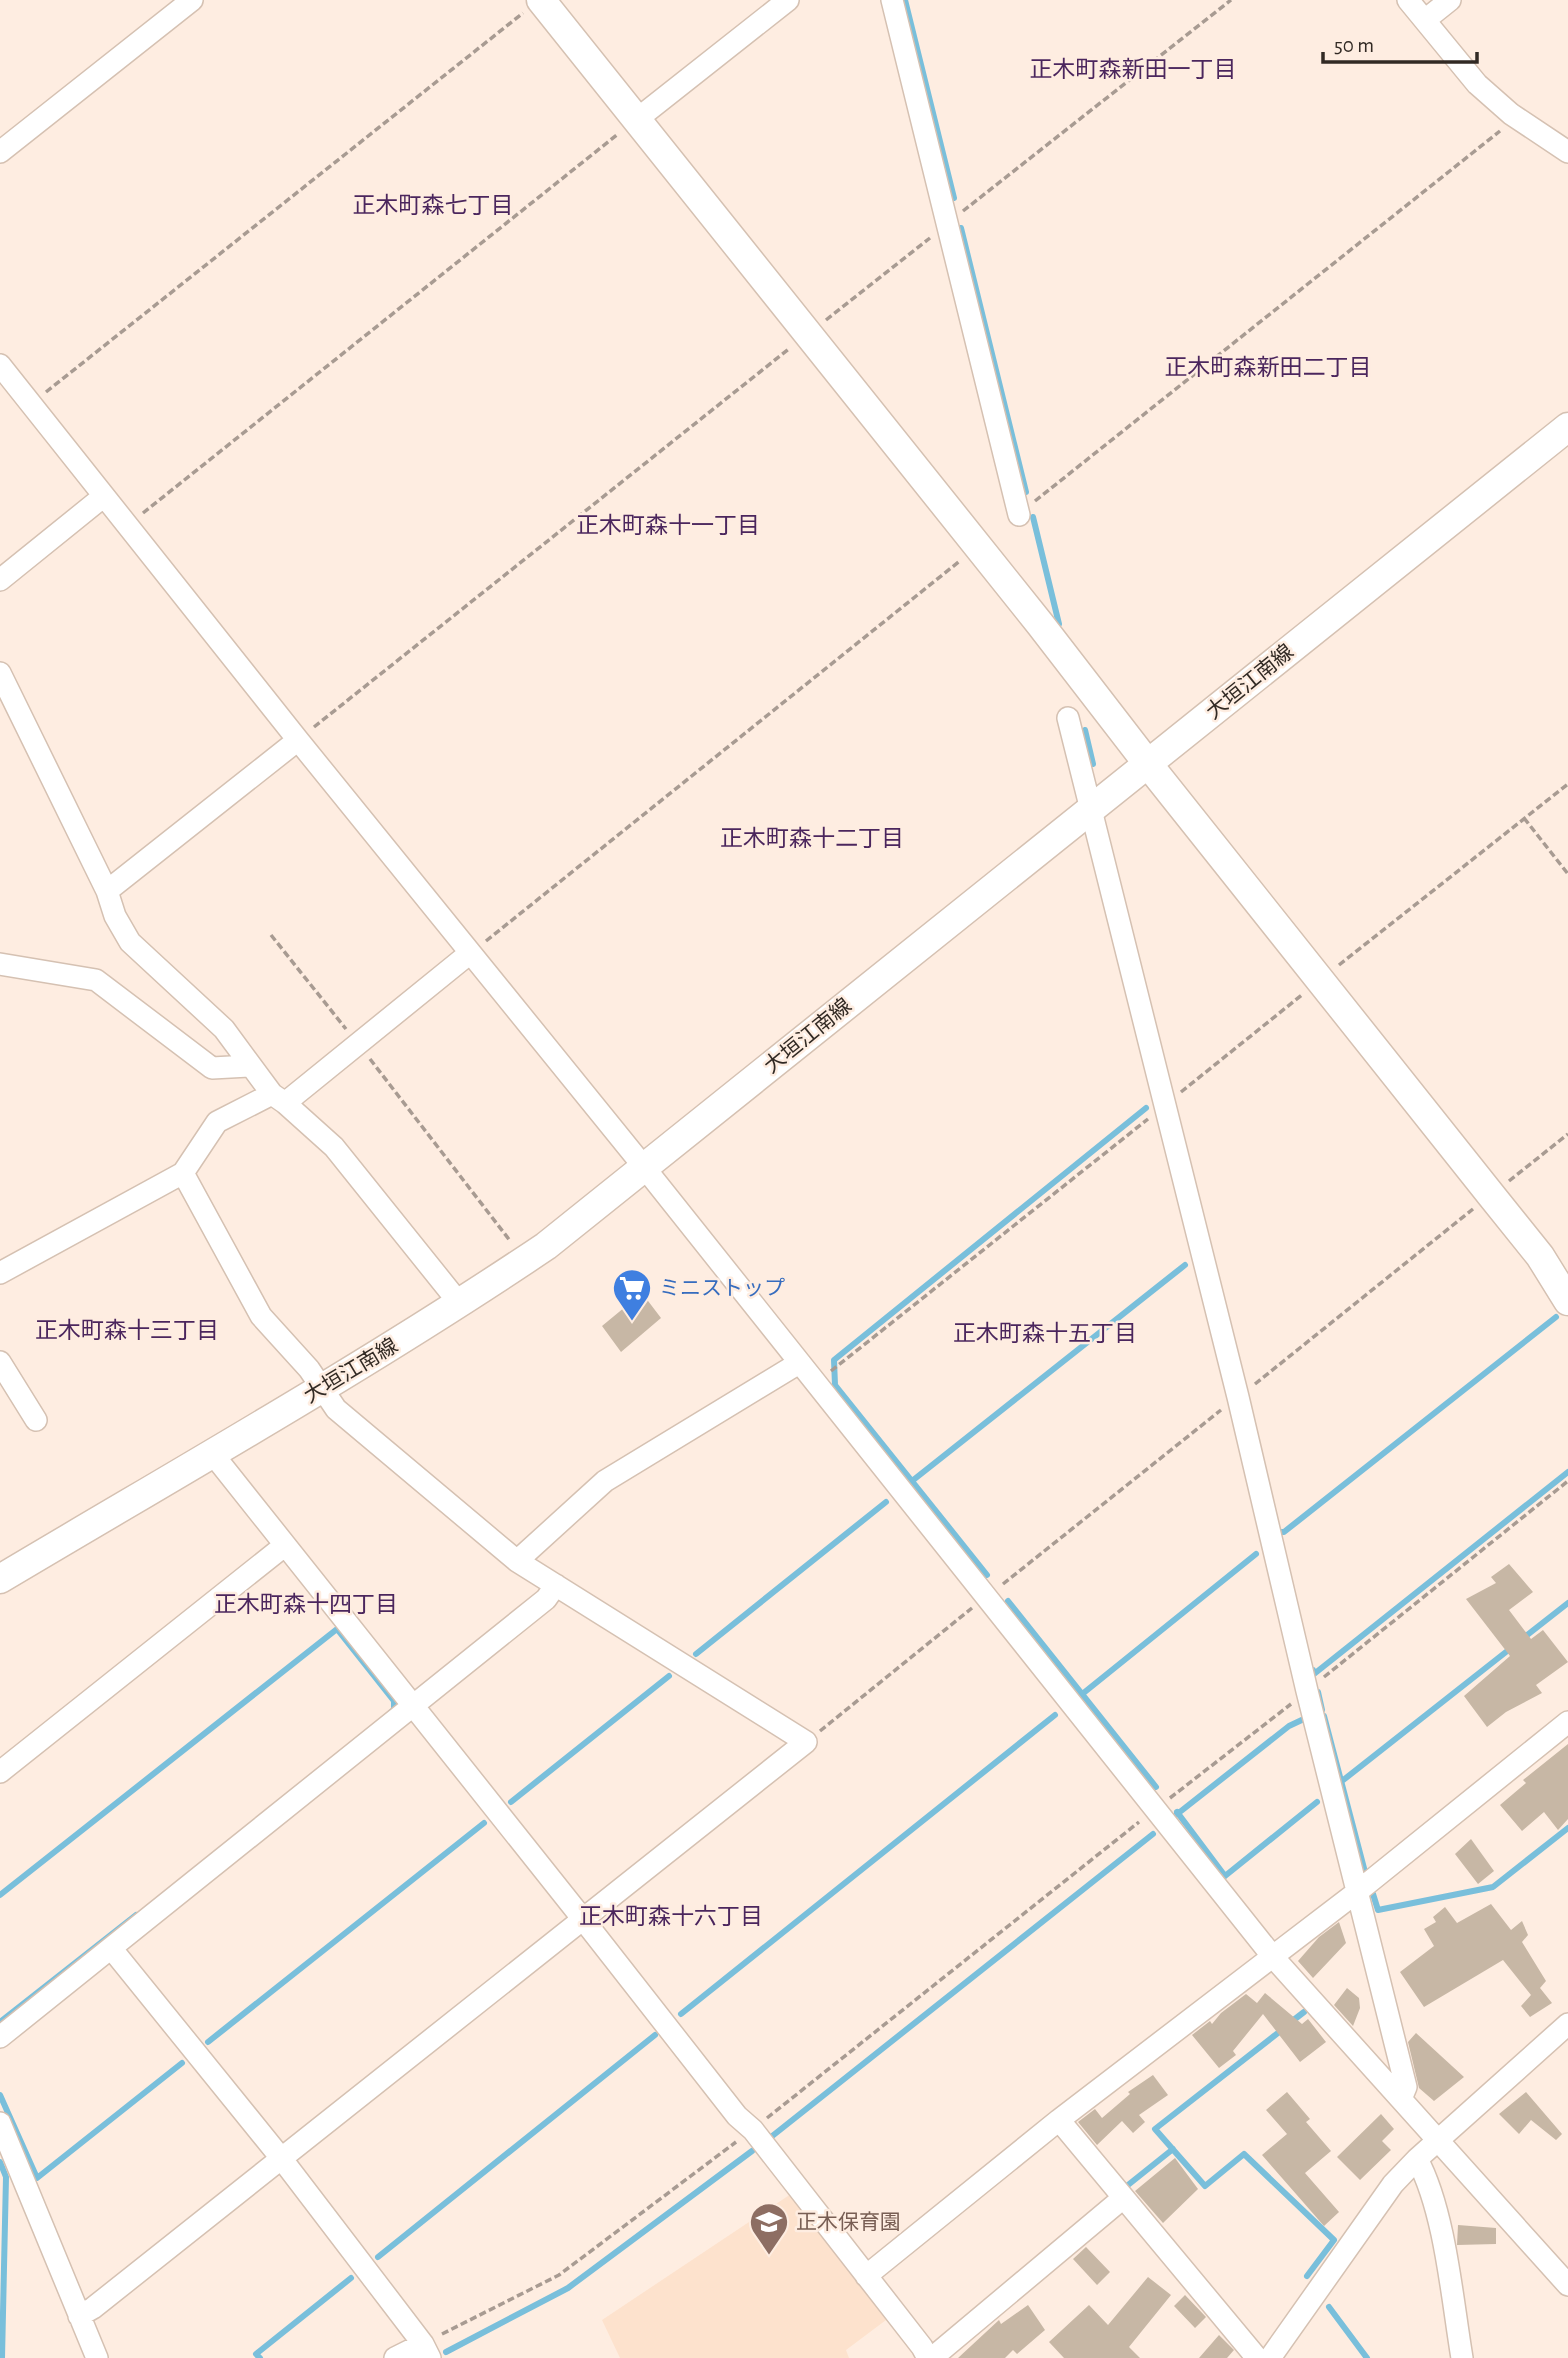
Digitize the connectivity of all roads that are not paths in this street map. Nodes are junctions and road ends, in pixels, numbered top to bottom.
1 (192, 0) edge
2 (788, 0) edge
3 (892, 0) edge
4 (1408, 0) edge
5 (1450, 0) edge
6 (535, 4) edge
7 (1425, 20) junction
8 (636, 120) junction
9 (0, 152) edge
10 (1568, 152) edge
11 (0, 365) edge
12 (1568, 427) edge
13 (104, 496) junction
14 (1019, 515) dead end
15 (0, 580) edge
16 (0, 673) edge
17 (1068, 718) dead end
18 (298, 740) junction
19 (1148, 764) junction
20 (1090, 811) junction
21 (107, 891) junction
22 (470, 953) junction
23 (0, 964) edge
24 (249, 1066) junction
25 (278, 1098) junction
26 (644, 1167) junction
27 (183, 1173) junction
28 (0, 1273) edge
29 (1568, 1301) edge
30 (460, 1304) junction
31 (0, 1362) edge
32 (799, 1363) junction
33 (323, 1389) junction
34 (36, 1420) dead end
35 (212, 1453) junction
36 (284, 1546) junction
37 (517, 1561) junction
38 (0, 1578) edge
39 (556, 1585) junction
40 (411, 1706) junction
41 (1568, 1722) edge
42 (0, 1772) edge
43 (1357, 1892) junction
44 (582, 1918) junction
45 (111, 1948) junction
46 (1273, 1957) junction
47 (1568, 2025) edge
48 (0, 2037) edge
49 (1401, 2099) junction
50 (1059, 2120) junction
51 (0, 2123) edge
52 (1438, 2140) junction
53 (281, 2158) junction
54 (1417, 2159) junction
55 (1123, 2198) junction
56 (866, 2276) junction
57 (1568, 2285) edge
58 (79, 2316) junction
59 (426, 2351) edge
60 (97, 2358) edge
61 (395, 2358) edge
62 (930, 2358) edge
63 (1256, 2358) edge
64 (1270, 2358) edge
65 (1462, 2358) edge

1 - 9 street
2 - 8 street
3 - 14 street
4 - 7 street
5 - 7 street
6 - 8 main road
7 - 10 street
8 - 19 main road
11 - 13 street
12 - 19 main road, 大垣江南線
13 - 15 street
13 - 18 street
16 - 21 street
17 - 20 street
18 - 21 street
18 - 22 street
19 - 20 main road, 大垣江南線
19 - 29 main road
20 - 26 main road, 大垣江南線
20 - 43 street
21 - 24 street
22 - 25 street
22 - 26 street
23 - 24 street
24 - 25 street
25 - 27 street
25 - 30 street
26 - 30 main road, 大垣江南線
26 - 32 street
27 - 28 street
27 - 33 street
30 - 33 main road, 大垣江南線
31 - 34 street
32 - 37 street
32 - 46 street
33 - 35 main road, 大垣江南線
33 - 37 street
35 - 36 street
35 - 38 main road, 大垣江南線
36 - 40 street
36 - 42 street
37 - 39 street
39 - 40 street
39 - 44 street
40 - 44 street
40 - 45 street
41 - 43 street
43 - 46 street
43 - 49 street
44 - 53 street
44 - 56 street
45 - 48 street
45 - 53 street
46 - 49 street
46 - 50 street
47 - 52 street
49 - 52 street
50 - 55 street
50 - 56 street
51 - 58 street
52 - 54 street
52 - 57 street
53 - 58 street
53 - 59 street
54 - 64 street
54 - 65 street
55 - 62 street
55 - 63 street
56 - 62 street
58 - 60 street
59 - 61 street

